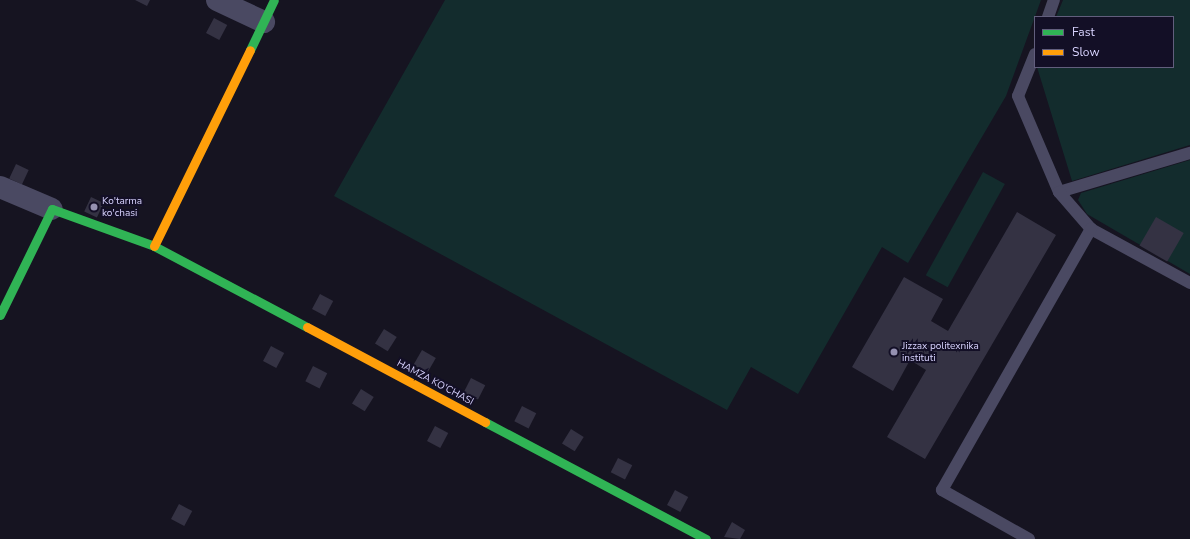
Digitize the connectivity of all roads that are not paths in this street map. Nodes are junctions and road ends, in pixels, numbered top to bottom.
1 (217, 0) edge
2 (274, 0) edge
3 (1054, 0) edge
4 (1048, 16) edge
5 (264, 22) junction
6 (1034, 56) edge
7 (1190, 153) edge
8 (0, 187) edge
9 (1059, 192) junction
10 (52, 209) junction
11 (1091, 229) junction
12 (154, 246) junction
13 (1190, 283) edge
14 (0, 315) edge
15 (706, 539) edge
16 (1030, 539) edge

1 - 5 street
2 - 5 street
3 - 4 lane
5 - 12 street
6 - 9 lane
7 - 9 lane
8 - 10 street
9 - 11 lane
10 - 12 street, HAMZA KO'CHASI
10 - 14 street
11 - 13 lane
11 - 16 lane
12 - 15 street, HAMZA KO'CHASI

